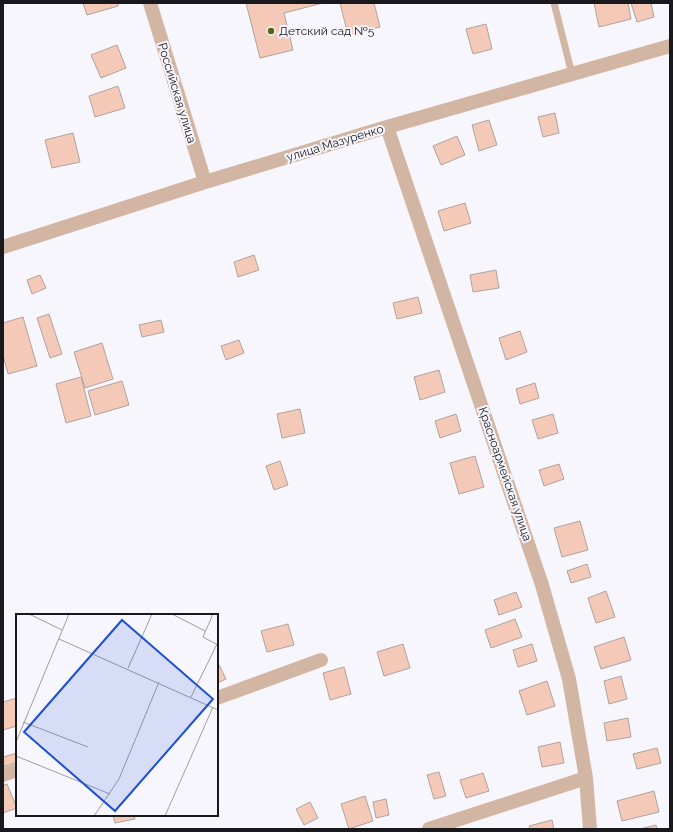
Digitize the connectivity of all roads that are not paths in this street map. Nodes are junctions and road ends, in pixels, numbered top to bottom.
1 (150, 3) edge
2 (554, 3) edge
3 (670, 46) edge
4 (572, 74) junction
5 (388, 127) junction
6 (204, 182) junction
7 (3, 247) edge
8 (321, 660) dead end
9 (218, 698) edge
10 (16, 770) edge
11 (3, 775) edge
12 (586, 778) junction
13 (429, 829) edge
14 (590, 829) edge

1 - 6 street, Российская улица
2 - 4 lane
3 - 4 street, улица Мазуренко
4 - 5 street, улица Мазуренко
5 - 6 street, улица Мазуренко
5 - 12 street, Красноармейская улица
6 - 7 street, улица Мазуренко
8 - 9 street
10 - 11 street
12 - 13 street
12 - 14 street, Красноармейская улица

